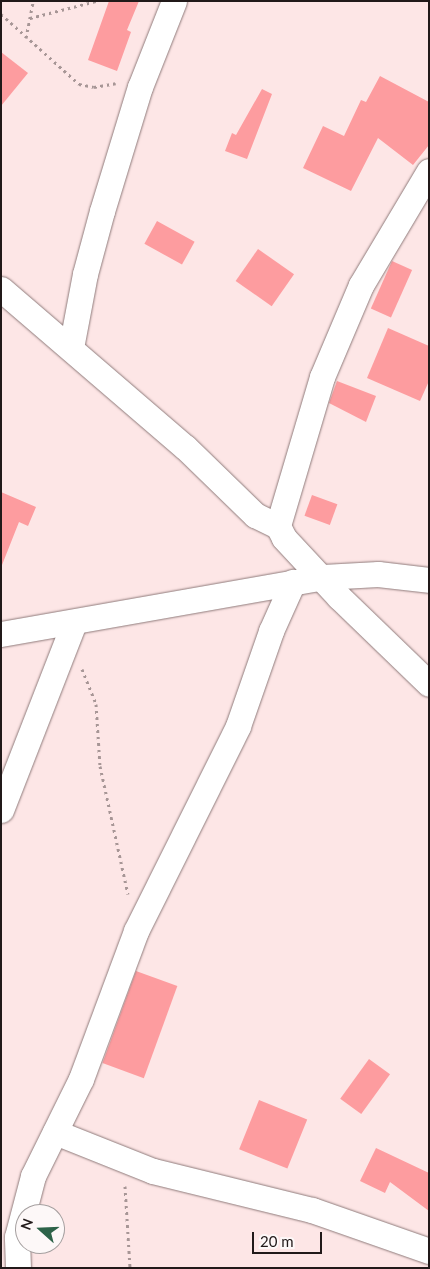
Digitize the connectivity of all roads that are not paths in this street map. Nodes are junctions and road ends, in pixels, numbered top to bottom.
1 (174, 1) edge
2 (429, 172) edge
3 (1, 289) edge
4 (71, 348) junction
5 (278, 526) junction
6 (323, 577) junction
7 (429, 580) edge
8 (293, 582) junction
9 (70, 633) junction
10 (1, 634) edge
11 (429, 684) edge
12 (1, 810) edge
13 (54, 1132) junction
14 (429, 1250) edge
15 (18, 1268) edge

1 - 4 street
2 - 5 street
3 - 4 street
4 - 5 street
5 - 6 street
6 - 7 street
6 - 8 street
6 - 11 street
8 - 9 street
8 - 13 street
9 - 10 street
9 - 12 street
13 - 14 street
13 - 15 street

